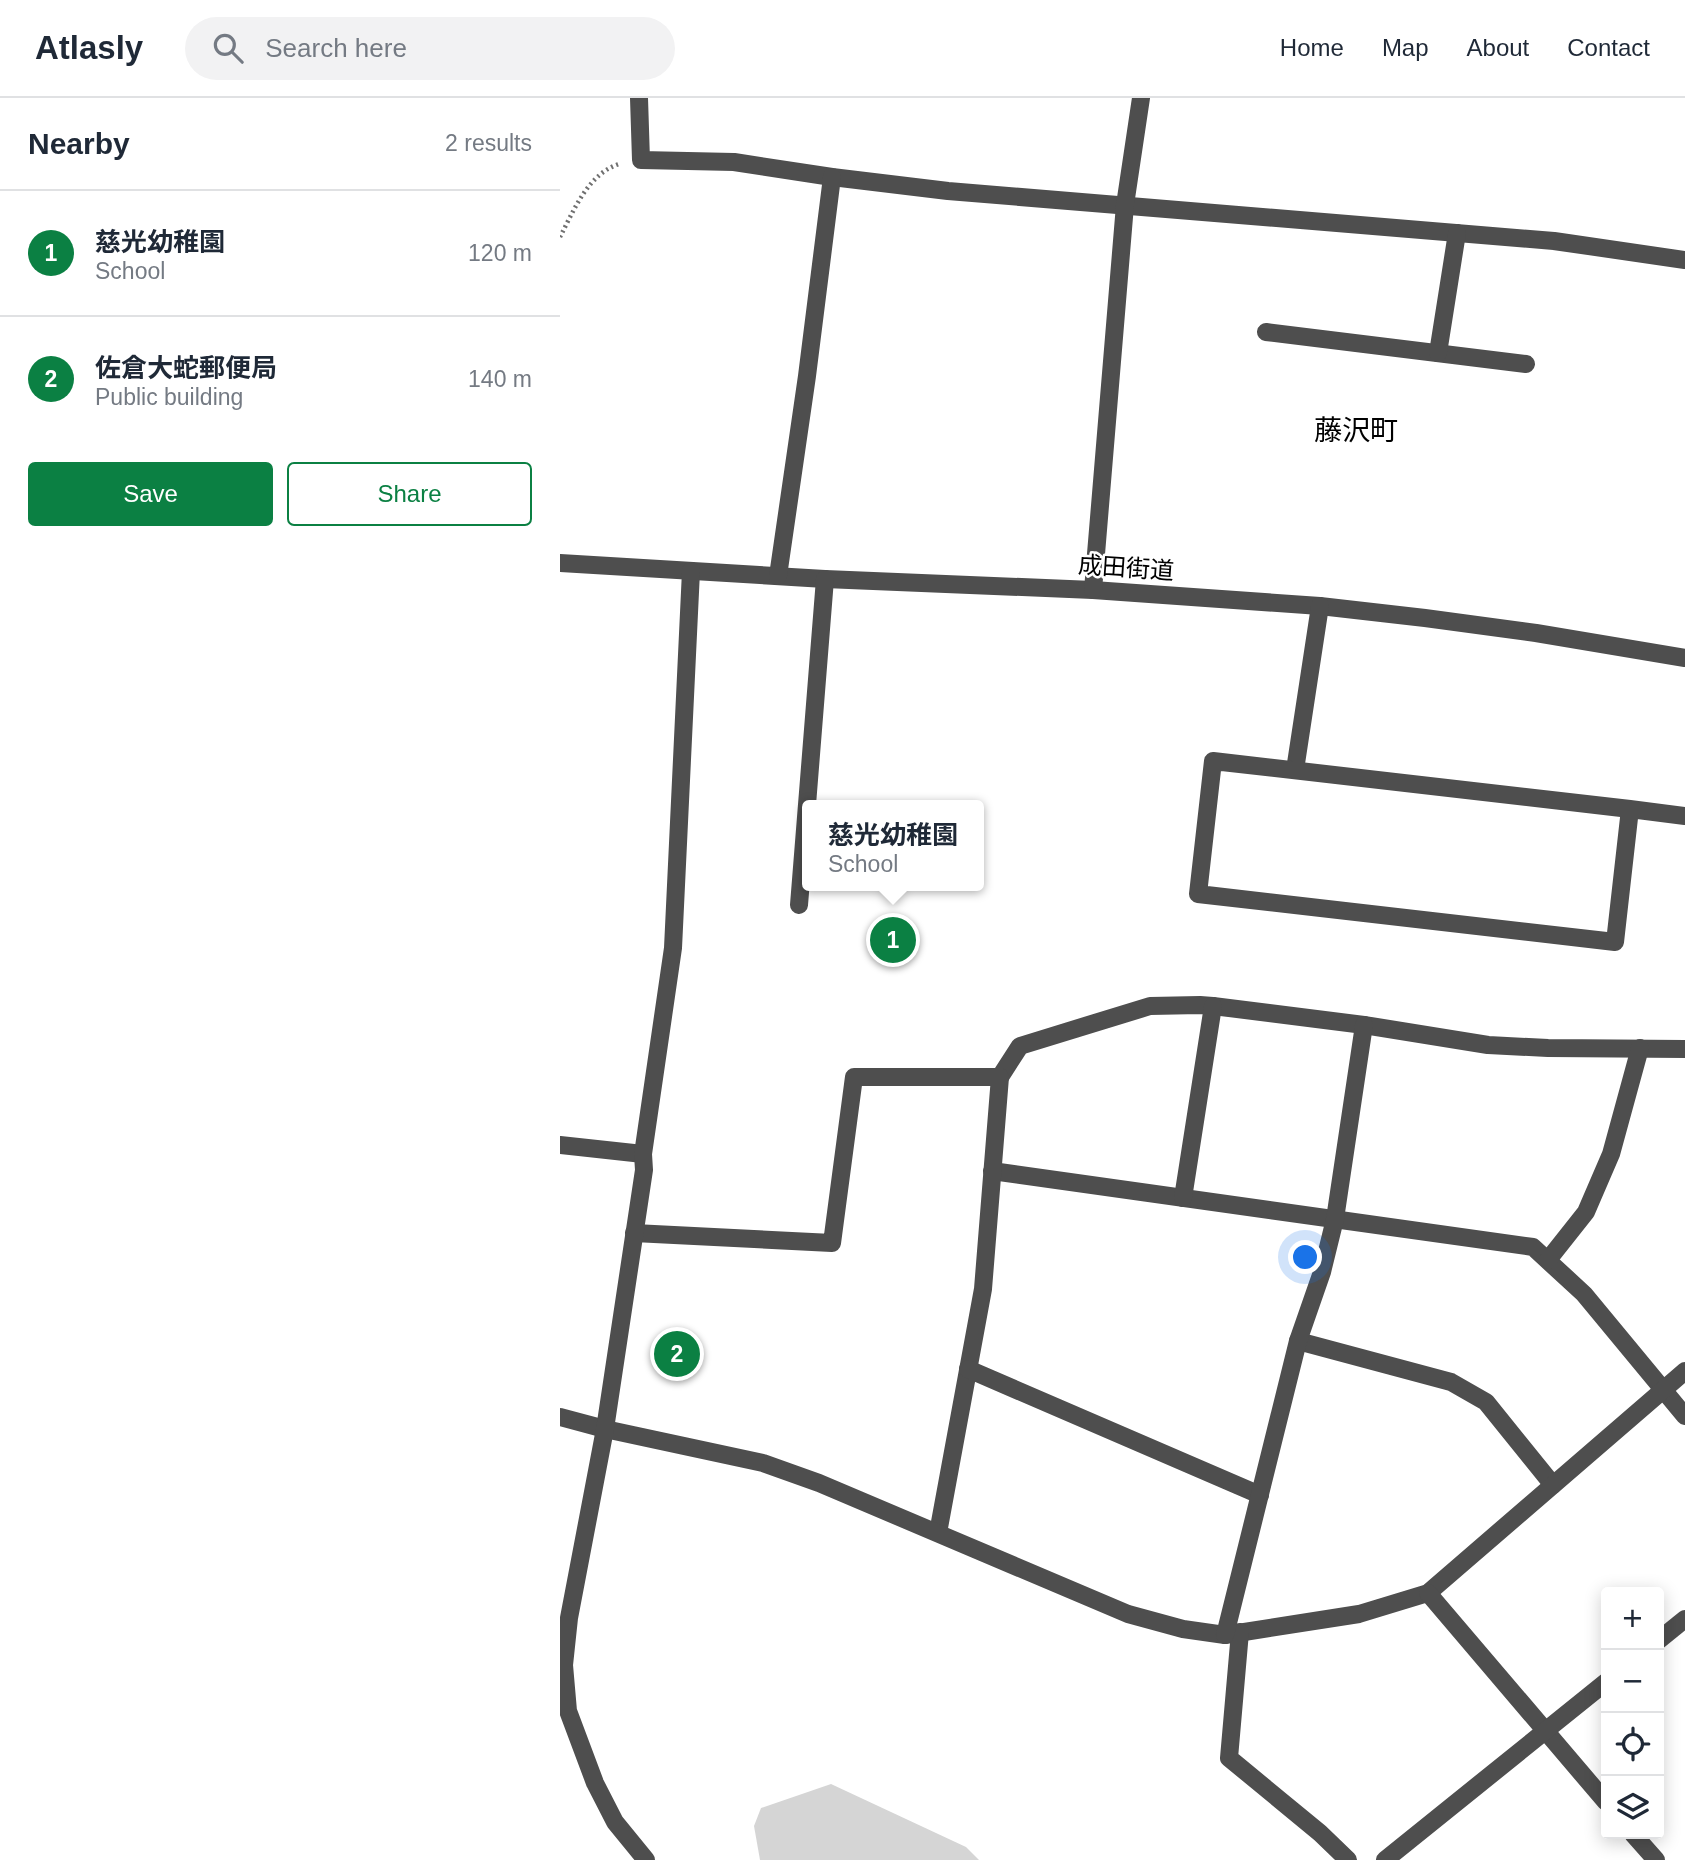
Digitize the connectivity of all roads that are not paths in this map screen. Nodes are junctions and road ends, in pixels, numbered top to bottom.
1 (639, 98) edge
2 (1141, 98) edge
3 (832, 177) junction
4 (1125, 205) junction
5 (1457, 233) junction
6 (1685, 260) edge
7 (1266, 332) dead end
8 (1438, 353) junction
9 (1526, 364) dead end
10 (560, 563) edge
11 (691, 571) junction
12 (778, 576) junction
13 (825, 579) junction
14 (1093, 590) junction
15 (1320, 606) junction
16 (1685, 659) edge
17 (1296, 770) junction
18 (807, 800) edge
19 (1630, 809) junction
20 (1685, 816) edge
21 (802, 867) edge
22 (799, 905) dead end
23 (1213, 1006) junction
24 (1364, 1026) junction
25 (1640, 1048) junction
26 (1685, 1049) edge
27 (1000, 1077) junction
28 (560, 1145) edge
29 (643, 1154) junction
30 (992, 1171) junction
31 (1183, 1198) junction
32 (1335, 1219) junction
33 (635, 1233) junction
34 (1548, 1261) junction
35 (1298, 1341) junction
36 (968, 1369) junction
37 (1685, 1371) edge
38 (1663, 1390) junction
39 (1685, 1416) edge
40 (560, 1417) edge
41 (605, 1429) junction
42 (1553, 1485) junction
43 (1260, 1495) junction
44 (939, 1533) junction
45 (1428, 1594) junction
46 (1685, 1619) edge
47 (1233, 1634) junction
48 (1664, 1636) edge
49 (1601, 1686) edge
50 (564, 1704) edge
51 (1545, 1731) junction
52 (1601, 1796) edge
53 (1637, 1839) edge
54 (646, 1860) edge
55 (1348, 1860) edge
56 (1385, 1860) edge
57 (1656, 1860) edge

1 - 3 street
2 - 4 street
3 - 4 street
3 - 12 street
4 - 5 street
4 - 14 street
5 - 6 street
5 - 8 street
7 - 8 street
8 - 9 street
10 - 11 street, 成田街道
11 - 12 street, 成田街道
11 - 29 street
12 - 13 street, 成田街道
13 - 14 street, 成田街道
13 - 18 street
14 - 15 street, 成田街道
15 - 16 street, 成田街道
15 - 17 street
17 - 19 street
17 - 19 street
19 - 20 street
21 - 22 street
23 - 24 street
23 - 27 street
23 - 31 street
24 - 25 street
24 - 32 street
25 - 26 street
25 - 34 street
27 - 30 street
27 - 33 street
28 - 29 street
29 - 33 street
30 - 31 street
30 - 36 street
31 - 32 street
32 - 34 street
32 - 35 street
33 - 41 street
34 - 38 street
35 - 42 street
35 - 43 street
36 - 43 street
36 - 44 street
37 - 38 street
38 - 39 street
38 - 42 street
40 - 41 street
41 - 44 street
41 - 50 street
42 - 45 street
43 - 47 street
44 - 47 street
45 - 47 street
45 - 51 street
46 - 48 street
47 - 55 street
49 - 51 street
50 - 54 street
51 - 52 street
51 - 56 street
53 - 57 street

